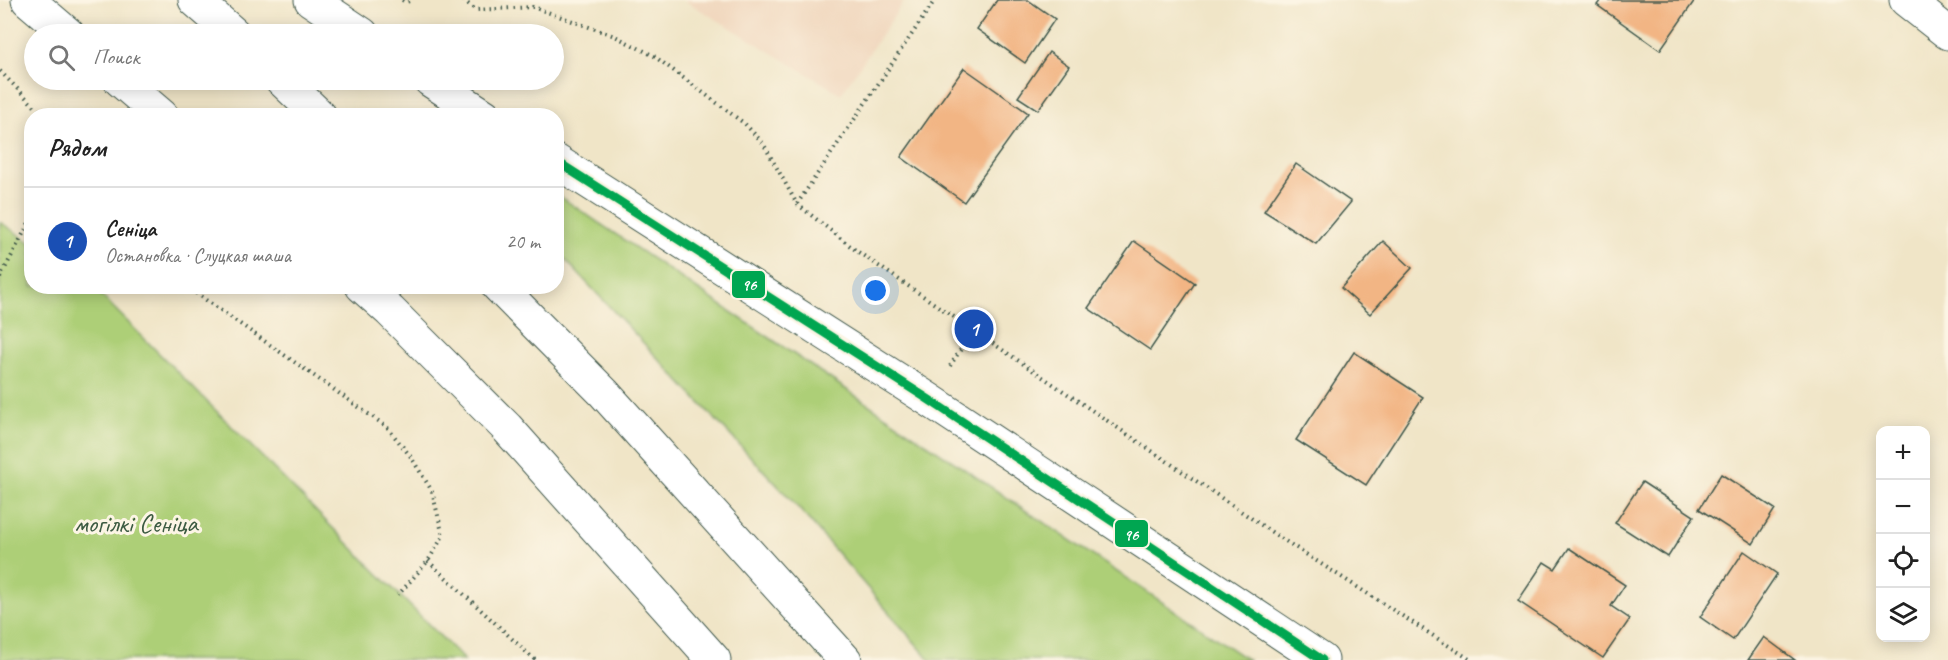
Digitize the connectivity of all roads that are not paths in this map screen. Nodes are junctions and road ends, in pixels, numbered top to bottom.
1 (28, 0) edge
2 (195, 0) edge
3 (311, 0) edge
4 (1905, 0) edge
5 (56, 24) edge
6 (223, 24) edge
7 (348, 24) edge
8 (1948, 33) edge
9 (132, 90) edge
10 (293, 90) edge
11 (445, 90) edge
12 (153, 108) edge
13 (312, 108) edge
14 (473, 108) edge
15 (564, 166) edge
16 (371, 294) edge
17 (506, 294) edge
18 (683, 625) junction
19 (704, 660) edge
20 (714, 660) edge
21 (845, 660) edge
22 (1322, 660) edge

1 - 5 main road
2 - 6 main road
3 - 7 main road
4 - 8 main road
9 - 12 main road
10 - 13 main road
11 - 14 main road
15 - 22 main road
16 - 18 main road
17 - 21 main road
18 - 19 main road
18 - 20 main road

